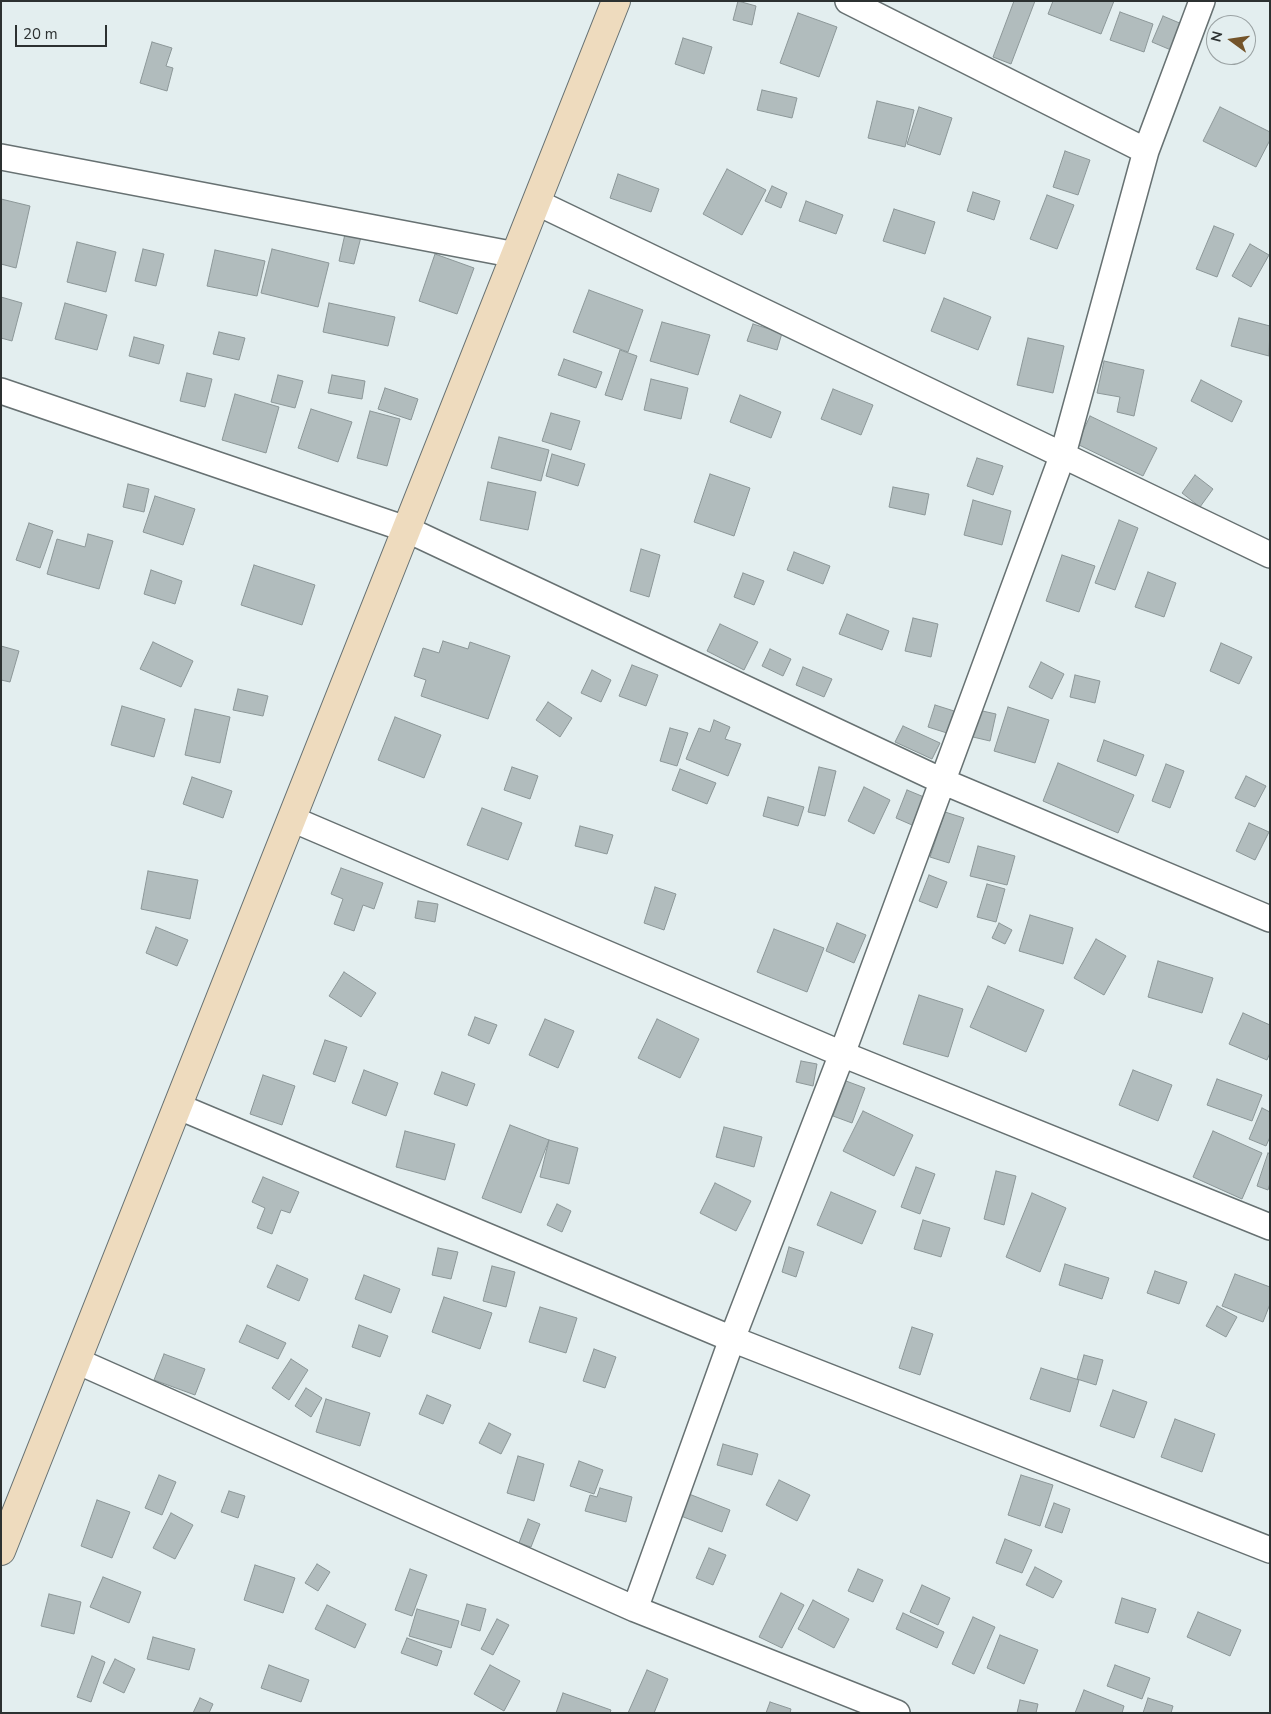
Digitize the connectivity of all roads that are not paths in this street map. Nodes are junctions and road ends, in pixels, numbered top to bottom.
1 (616, 1) edge
2 (848, 1) edge
3 (1202, 1) edge
4 (1146, 151) junction
5 (1, 157) edge
6 (536, 202) junction
7 (516, 255) junction
8 (1, 391) edge
9 (1063, 454) junction
10 (406, 529) junction
11 (1270, 555) edge
12 (942, 781) junction
13 (292, 819) junction
14 (1270, 919) edge
15 (842, 1054) junction
16 (177, 1106) junction
17 (1270, 1227) edge
18 (732, 1339) junction
19 (77, 1361) junction
20 (1270, 1550) edge
21 (1, 1551) edge
22 (635, 1609) junction
23 (897, 1713) edge

1 - 6 street
2 - 4 street
3 - 4 street
4 - 9 street
5 - 7 street
6 - 7 street
6 - 9 street
7 - 10 street
8 - 10 street
9 - 11 street
9 - 12 street
10 - 12 street
10 - 13 street
12 - 14 street
12 - 15 street
13 - 15 street
13 - 16 street
15 - 17 street
15 - 18 street
16 - 18 street
16 - 19 street
18 - 20 street
18 - 22 street
19 - 21 street
19 - 22 street
22 - 23 street

